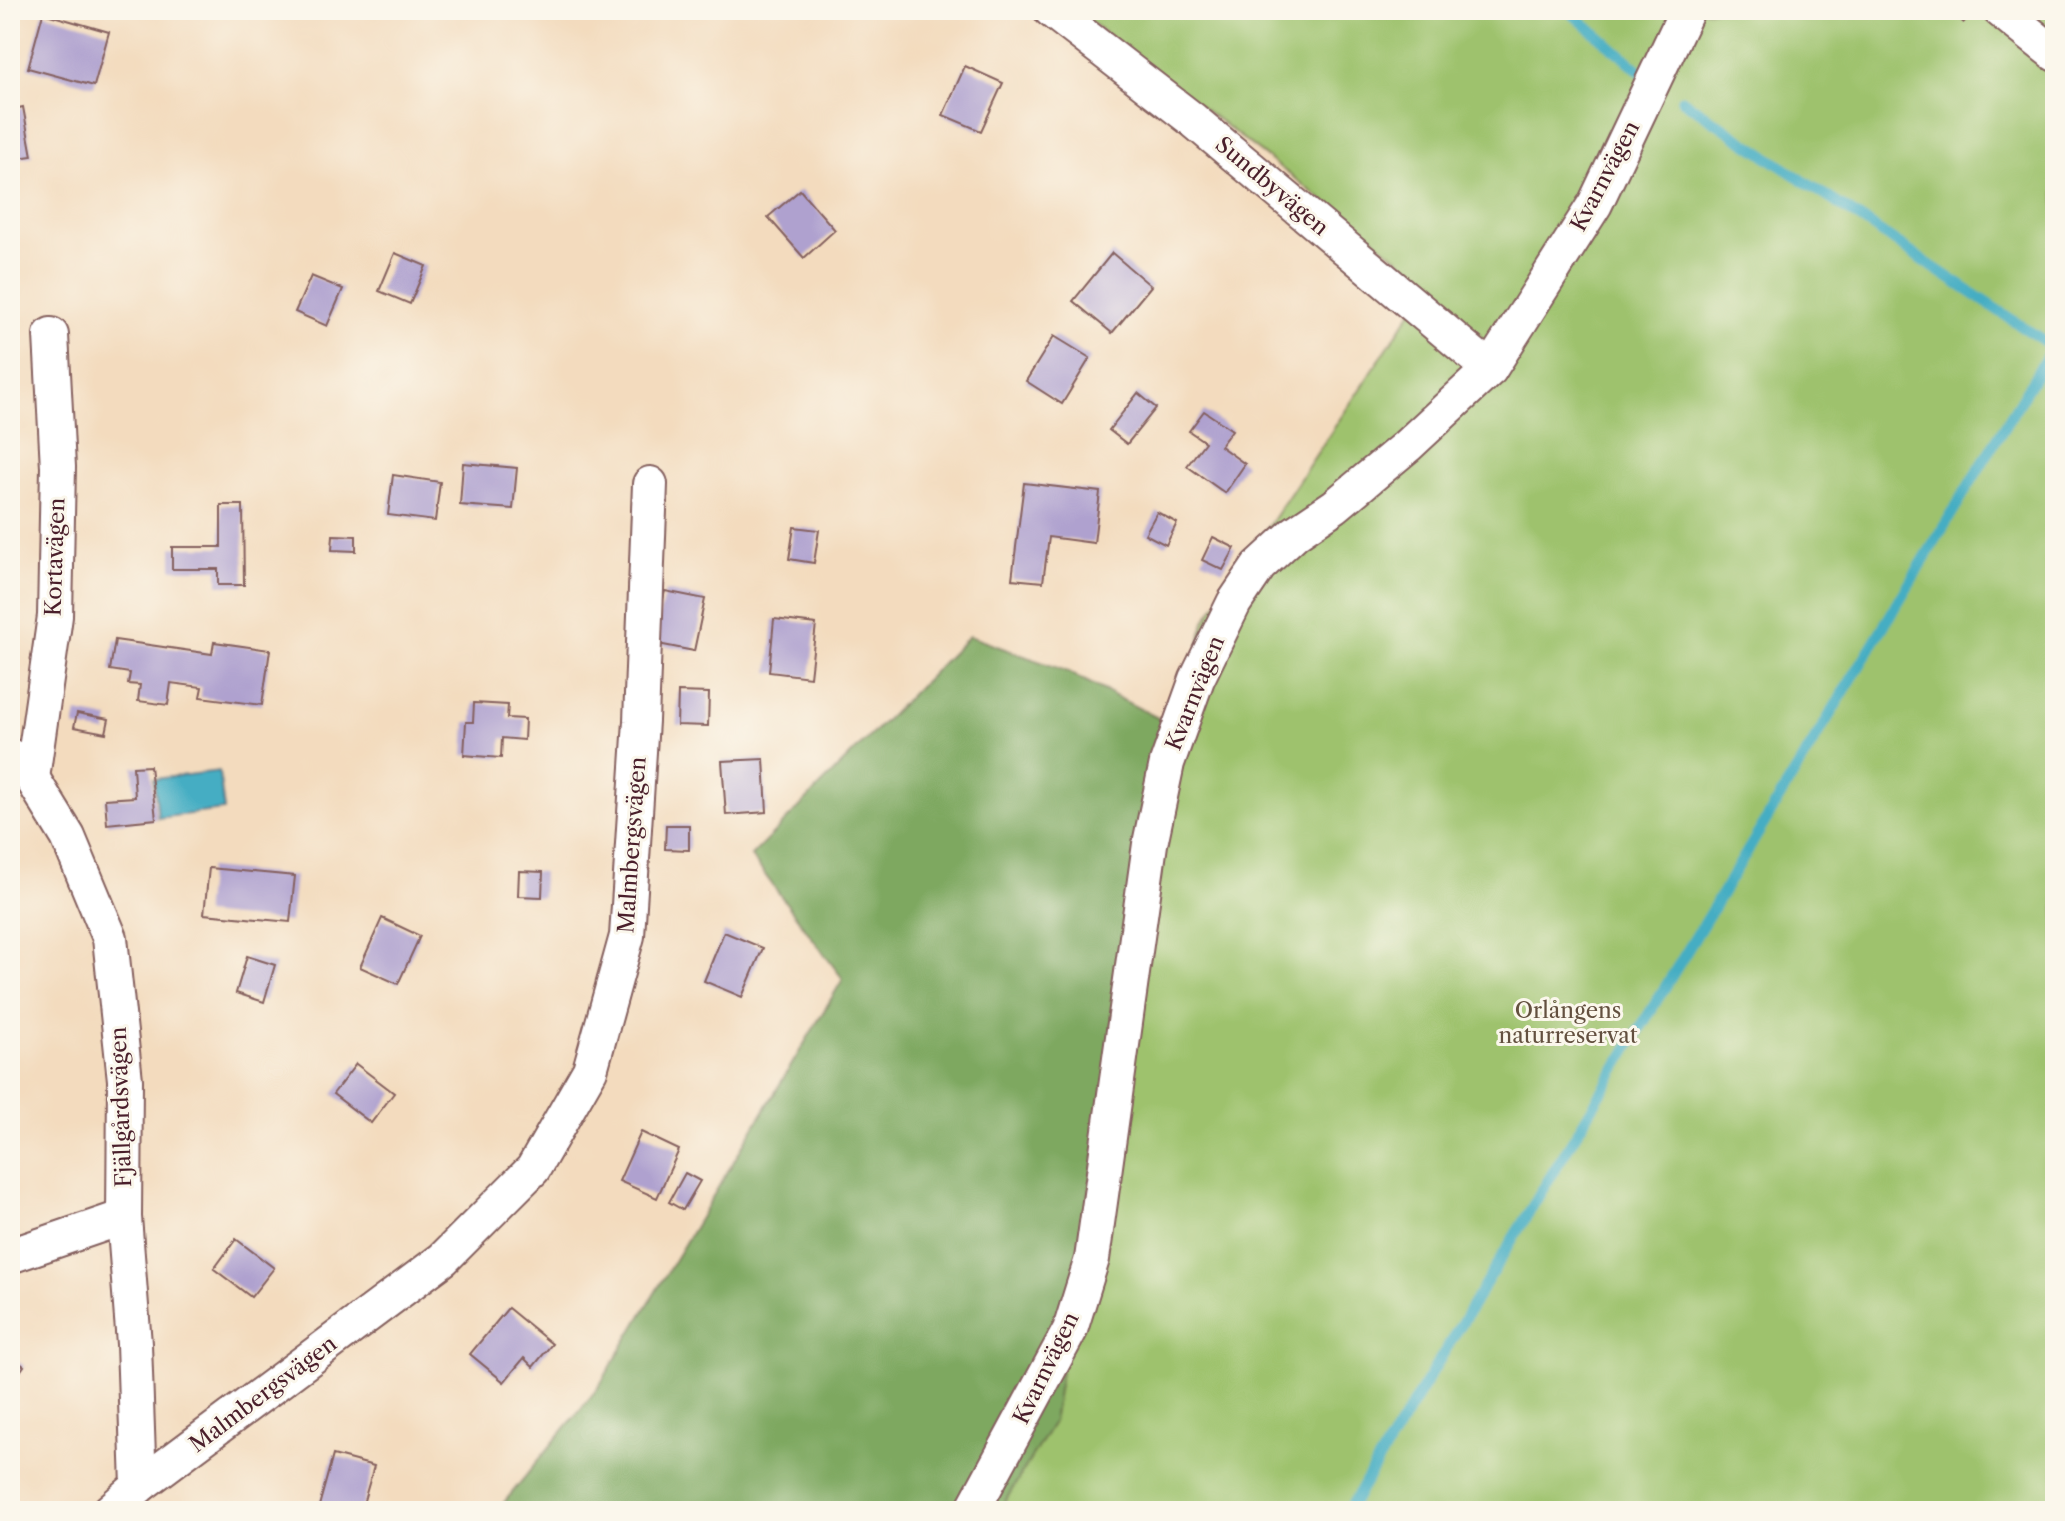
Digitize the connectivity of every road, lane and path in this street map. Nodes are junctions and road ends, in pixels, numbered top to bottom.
1 (1051, 10) edge
2 (1687, 10) edge
3 (2000, 10) edge
4 (2055, 54) edge
5 (51, 335) dead end
6 (1490, 369) junction
7 (650, 484) dead end
8 (21, 767) edge
9 (124, 1217) junction
10 (10, 1256) edge
11 (139, 1486) junction
12 (110, 1511) edge
13 (972, 1511) edge

1 - 6 street, Sundbyvägen
2 - 6 street, Kvarnvägen
3 - 4 street
5 - 8 street, Kortavägen
6 - 13 street, Kvarnvägen
7 - 11 street, Malmbergsvägen
8 - 9 street, Fjällgårdsvägen
9 - 10 street
9 - 11 street, Fjällgårdsvägen
11 - 12 street, Malmbergsvägen

